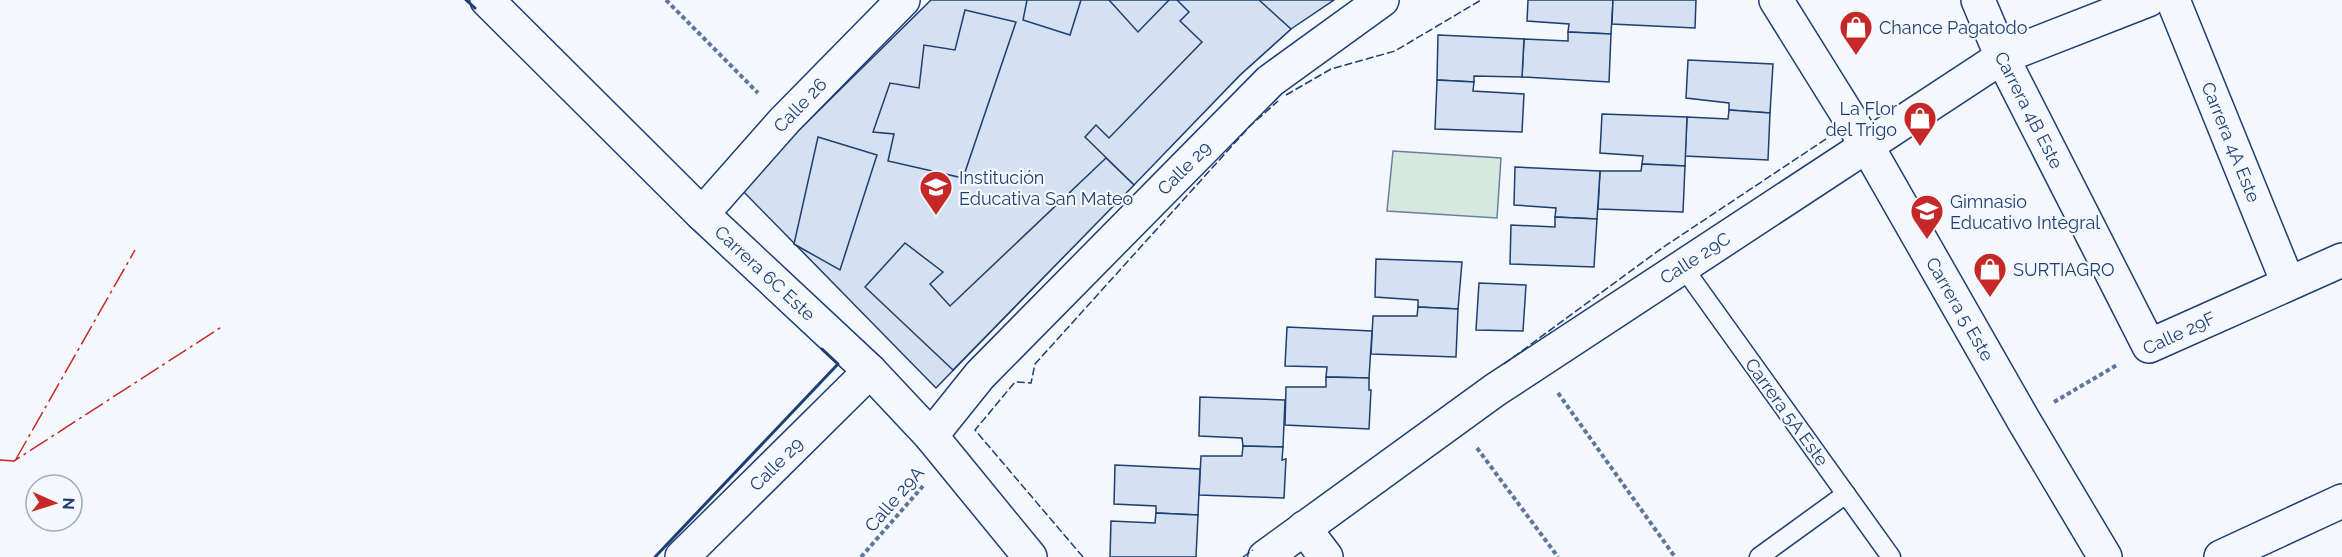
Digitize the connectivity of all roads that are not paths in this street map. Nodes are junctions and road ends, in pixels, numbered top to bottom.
1 (488, 0) edge
2 (903, 0) edge
3 (1382, 0) edge
4 (1776, 0) edge
5 (1978, 0) edge
6 (2148, 0) edge
7 (2174, 0) edge
8 (2002, 57) junction
9 (1867, 146) junction
10 (702, 214) junction
11 (2342, 260) edge
12 (1683, 267) junction
13 (2288, 283) junction
14 (2149, 346) joint
15 (870, 371) junction
16 (939, 447) junction
17 (1845, 494) junction
18 (2342, 501) edge
19 (1304, 528) junction
20 (682, 557) edge
21 (1030, 557) edge
22 (1265, 557) edge
23 (1326, 557) edge
24 (1759, 557) edge
25 (1891, 557) edge
26 (2105, 557) edge
27 (2221, 557) edge

1 - 10 street, Carrera 6C Este
2 - 10 street, Calle 26
3 - 16 street, Calle 29
4 - 9 street, Carrera 5 Este
5 - 8 street, Carrera 4B Este
6 - 8 street, Calle 29C
7 - 13 street, Carrera 4A Este
8 - 9 street, Calle 29C
8 - 14 street, Carrera 4B Este
9 - 12 street, Calle 29C
9 - 26 street, Carrera 5 Este
10 - 15 street, Carrera 6C Este
11 - 13 street, Calle 29F
12 - 17 lane, Carrera 5A Este
12 - 19 street, Calle 29C
13 - 14 street, Calle 29F
15 - 16 street, Carrera 6C Este
15 - 20 street, Calle 29
16 - 21 street, Carrera 6C Este
17 - 24 lane
17 - 25 lane, Carrera 5A Este
18 - 27 street
19 - 22 street, Calle 29C
19 - 23 street

